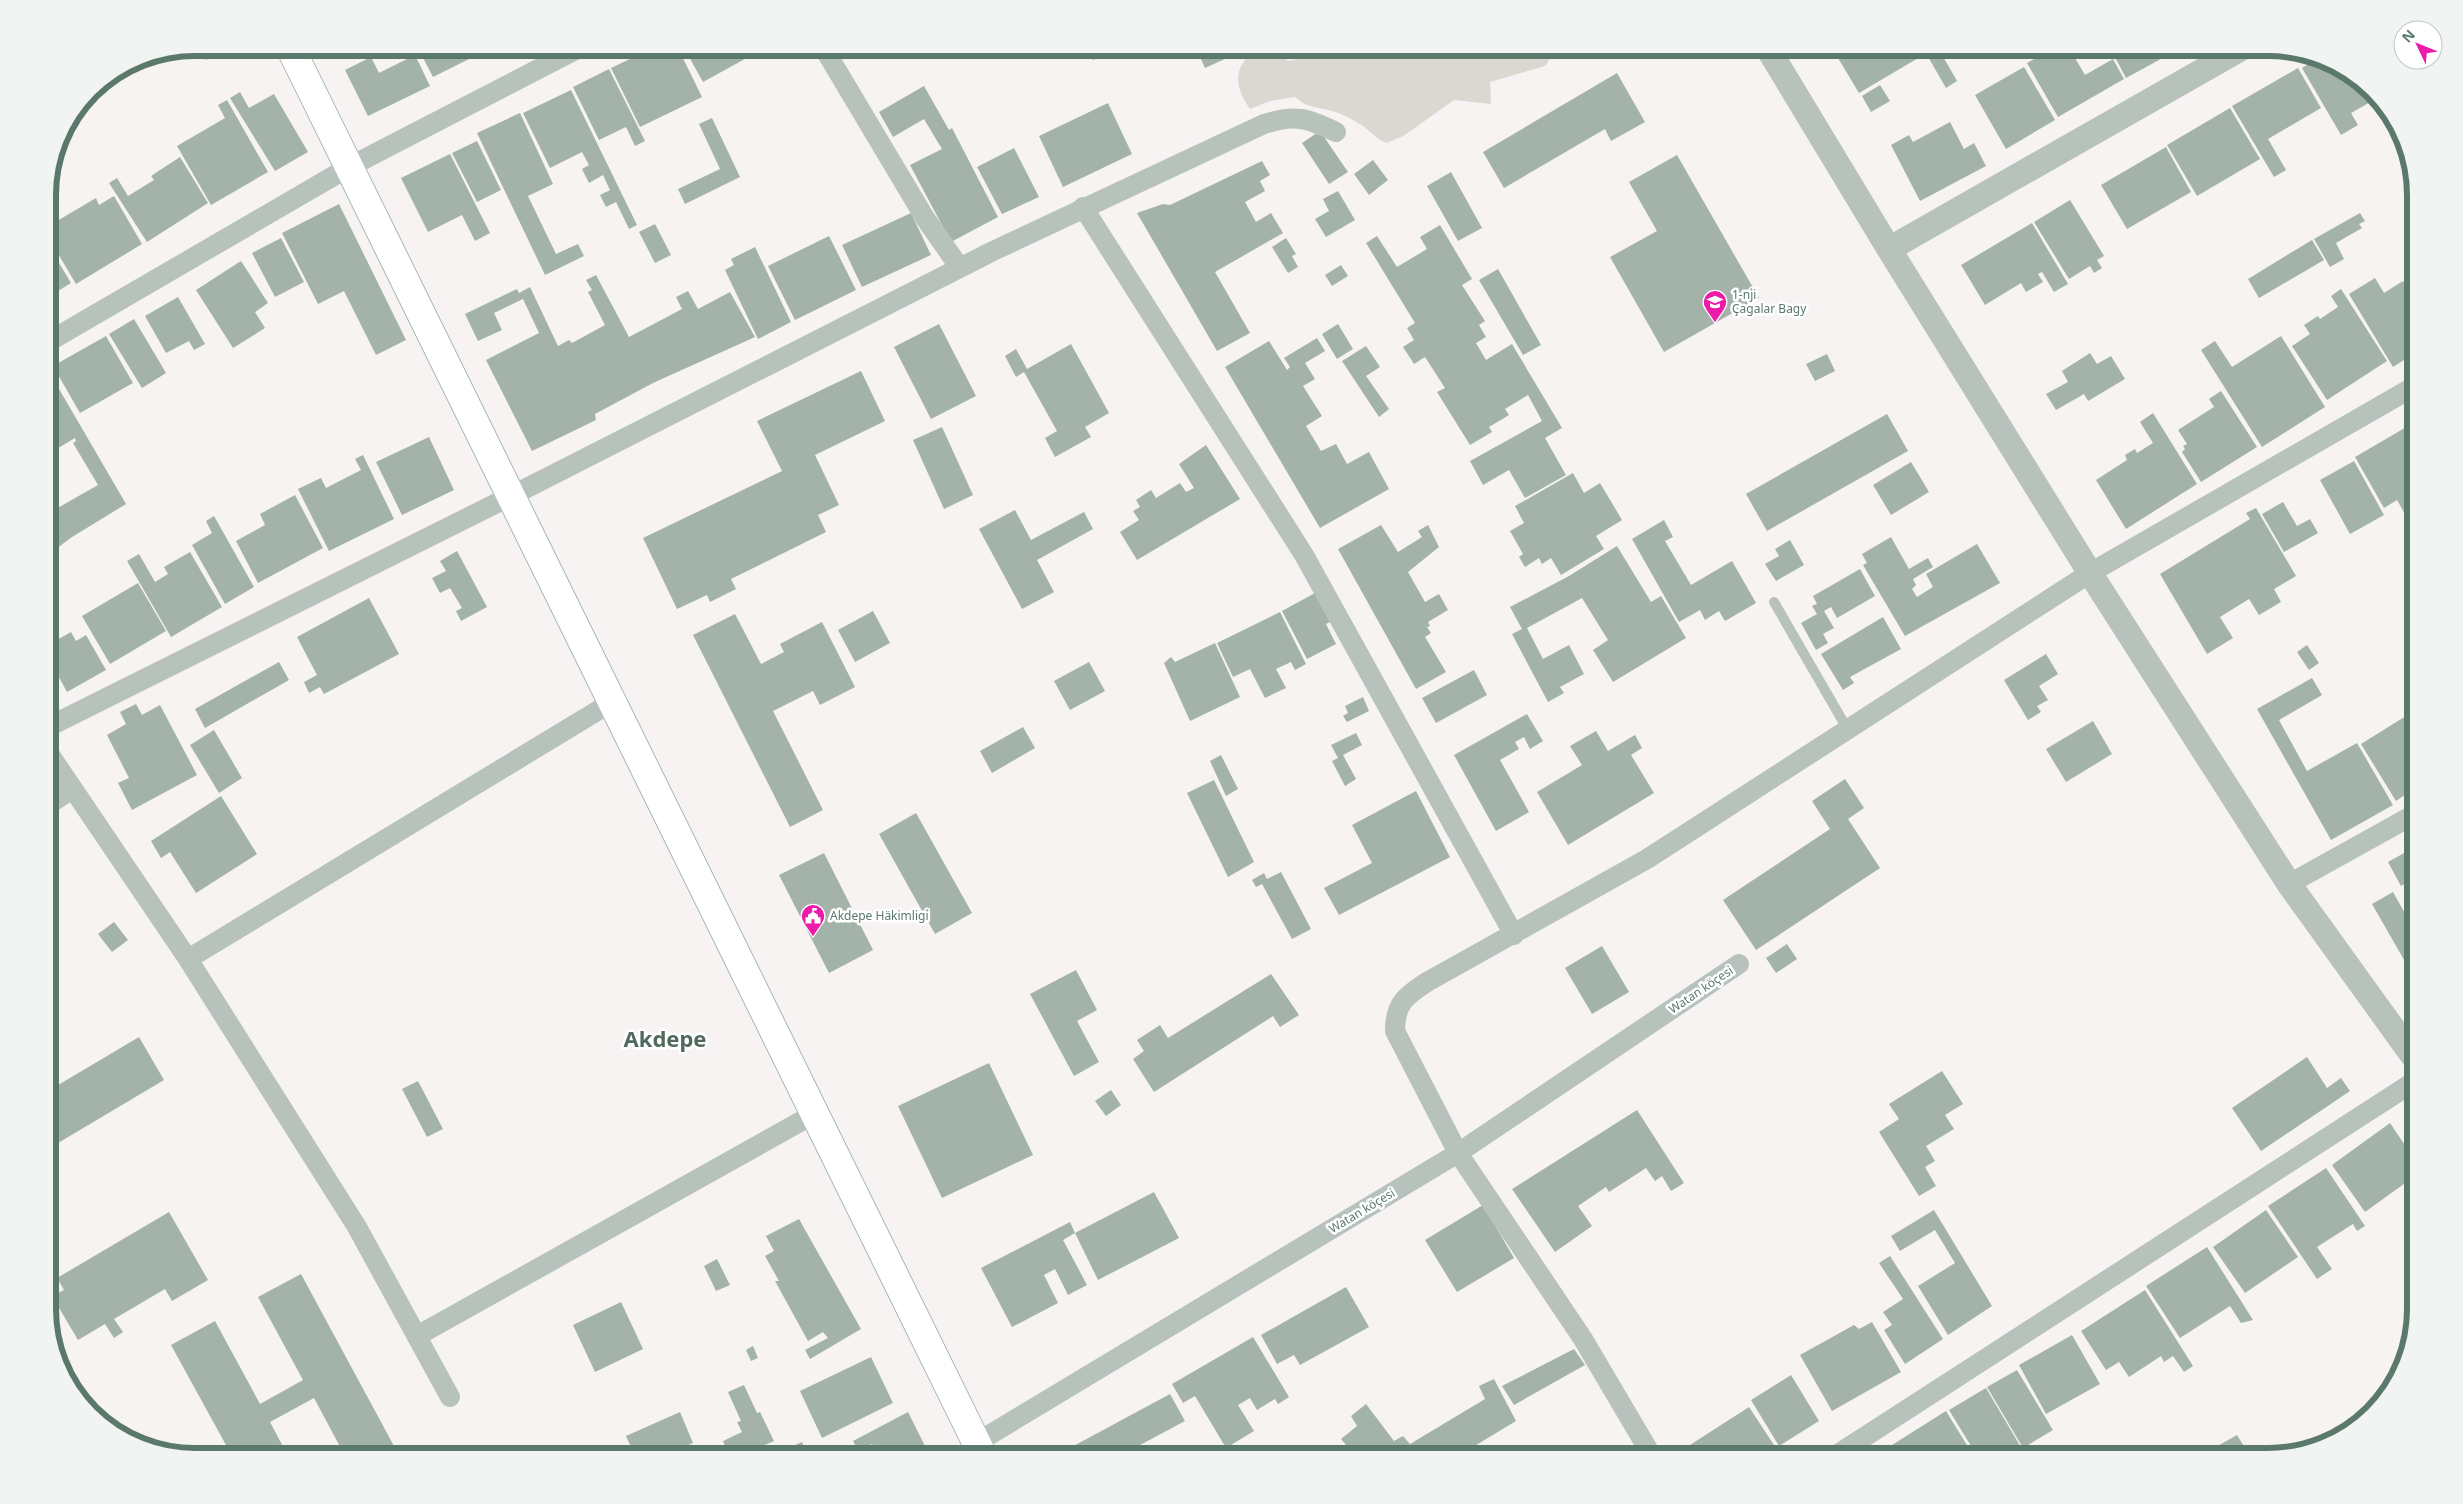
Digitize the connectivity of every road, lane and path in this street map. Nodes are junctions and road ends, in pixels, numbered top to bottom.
1 (1772, 56) edge
2 (2230, 56) edge
3 (294, 57) edge
4 (564, 57) edge
5 (828, 57) edge
6 (1336, 132) dead end
7 (349, 167) junction
8 (1083, 207) junction
9 (1889, 249) junction
10 (960, 268) junction
11 (57, 337) edge
12 (2406, 391) edge
13 (511, 496) junction
14 (2090, 573) junction
15 (1774, 602) dead end
16 (612, 702) junction
17 (57, 723) edge
18 (1848, 730) junction
19 (57, 766) edge
20 (72, 789) junction
21 (57, 799) edge
22 (2407, 819) edge
23 (2289, 884) junction
24 (1514, 935) junction
25 (188, 959) junction
26 (1739, 964) dead end
27 (2407, 1047) edge
28 (2407, 1086) edge
29 (814, 1114) junction
30 (1458, 1153) junction
31 (417, 1336) junction
32 (450, 1397) dead end
33 (978, 1448) edge
34 (982, 1448) edge
35 (1647, 1448) edge
36 (1847, 1448) edge

1 - 9 street
2 - 9 street
3 - 7 main road
4 - 7 street
5 - 10 street
6 - 8 street
7 - 11 street
7 - 13 main road
8 - 10 street
8 - 24 street
9 - 14 street
10 - 13 street
12 - 14 street
13 - 16 main road
13 - 17 street
14 - 18 street
14 - 23 street
15 - 18 lane
16 - 25 street
16 - 29 main road
18 - 24 street
19 - 20 street
20 - 21 street
20 - 25 street
22 - 23 street
23 - 27 street
24 - 30 street
25 - 31 street
26 - 30 street, Watan köçesi
28 - 36 street
29 - 31 street
29 - 33 main road
30 - 34 street, Watan köçesi
30 - 35 street
31 - 32 street

